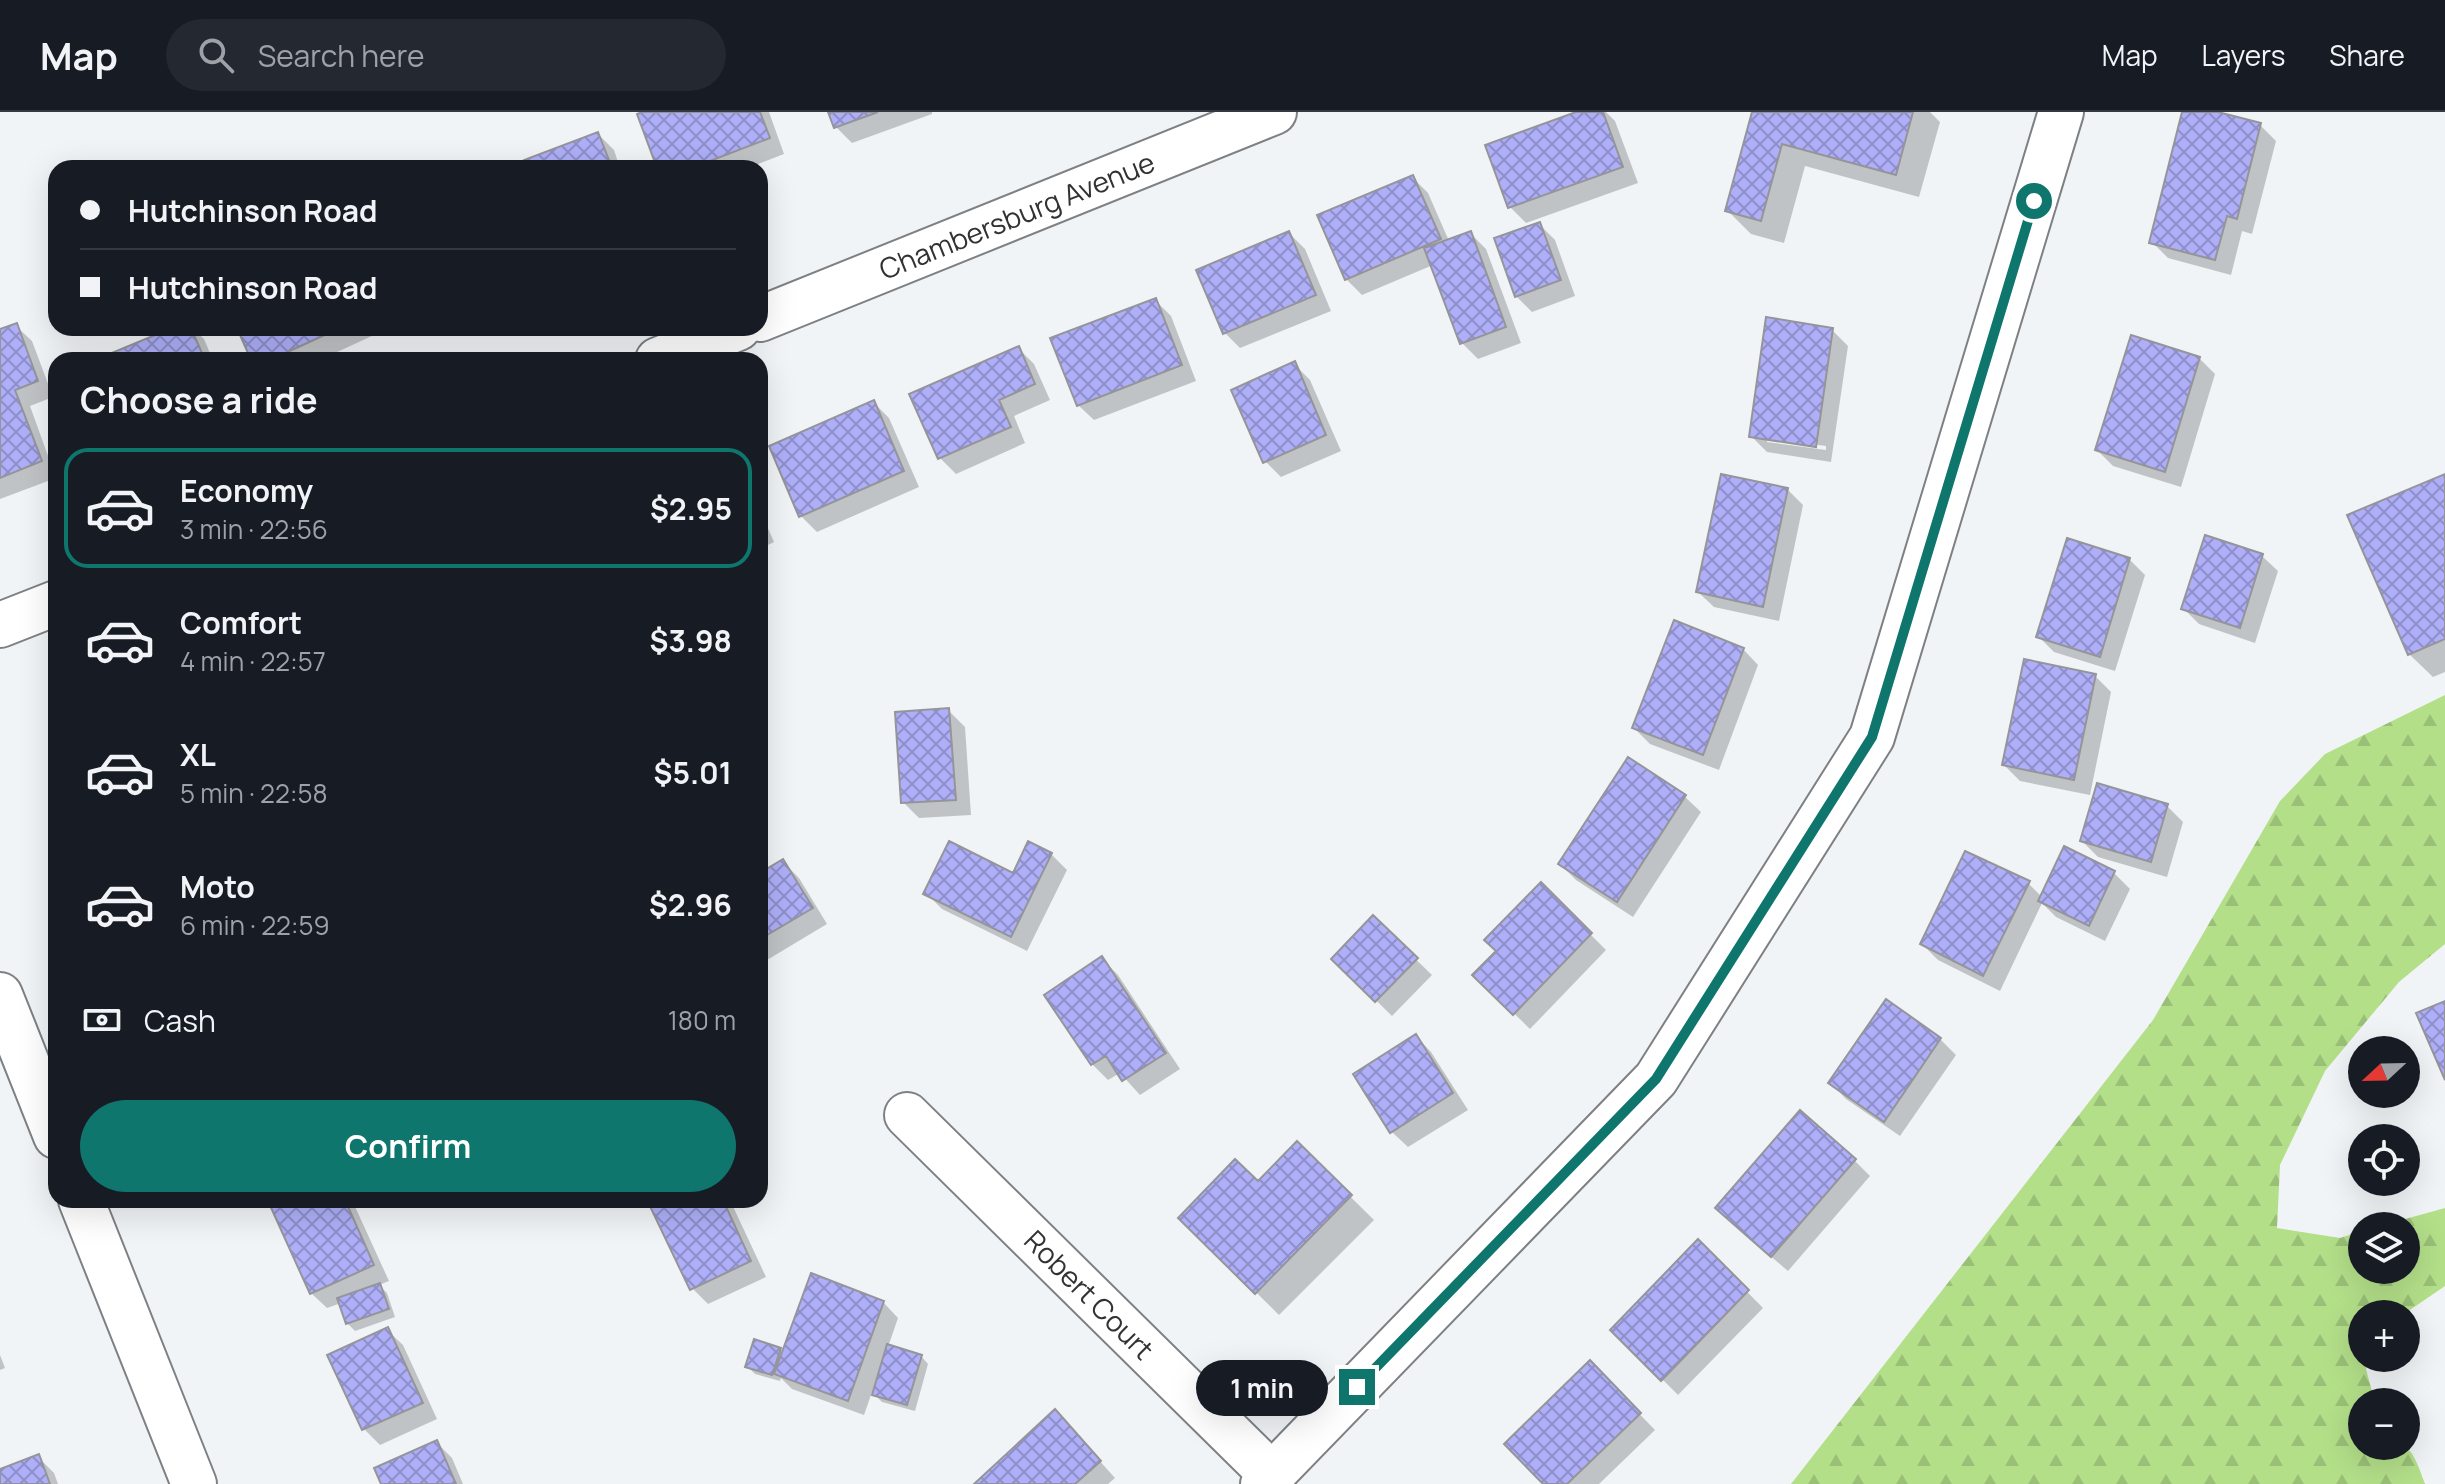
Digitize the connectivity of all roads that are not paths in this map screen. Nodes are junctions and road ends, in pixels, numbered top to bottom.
1 (1274, 112) edge
2 (2061, 112) edge
3 (768, 316) edge
4 (718, 336) edge
5 (678, 352) edge
6 (48, 606) edge
7 (0, 625) edge
8 (0, 995) edge
9 (907, 1115) dead end
10 (48, 1116) edge
11 (84, 1208) edge
12 (1267, 1479) edge
13 (194, 1484) edge

1 - 3 street, Chambersburg Avenue
2 - 12 street
4 - 5 street
6 - 7 street
8 - 10 street
9 - 12 street, Robert Court
11 - 13 street

